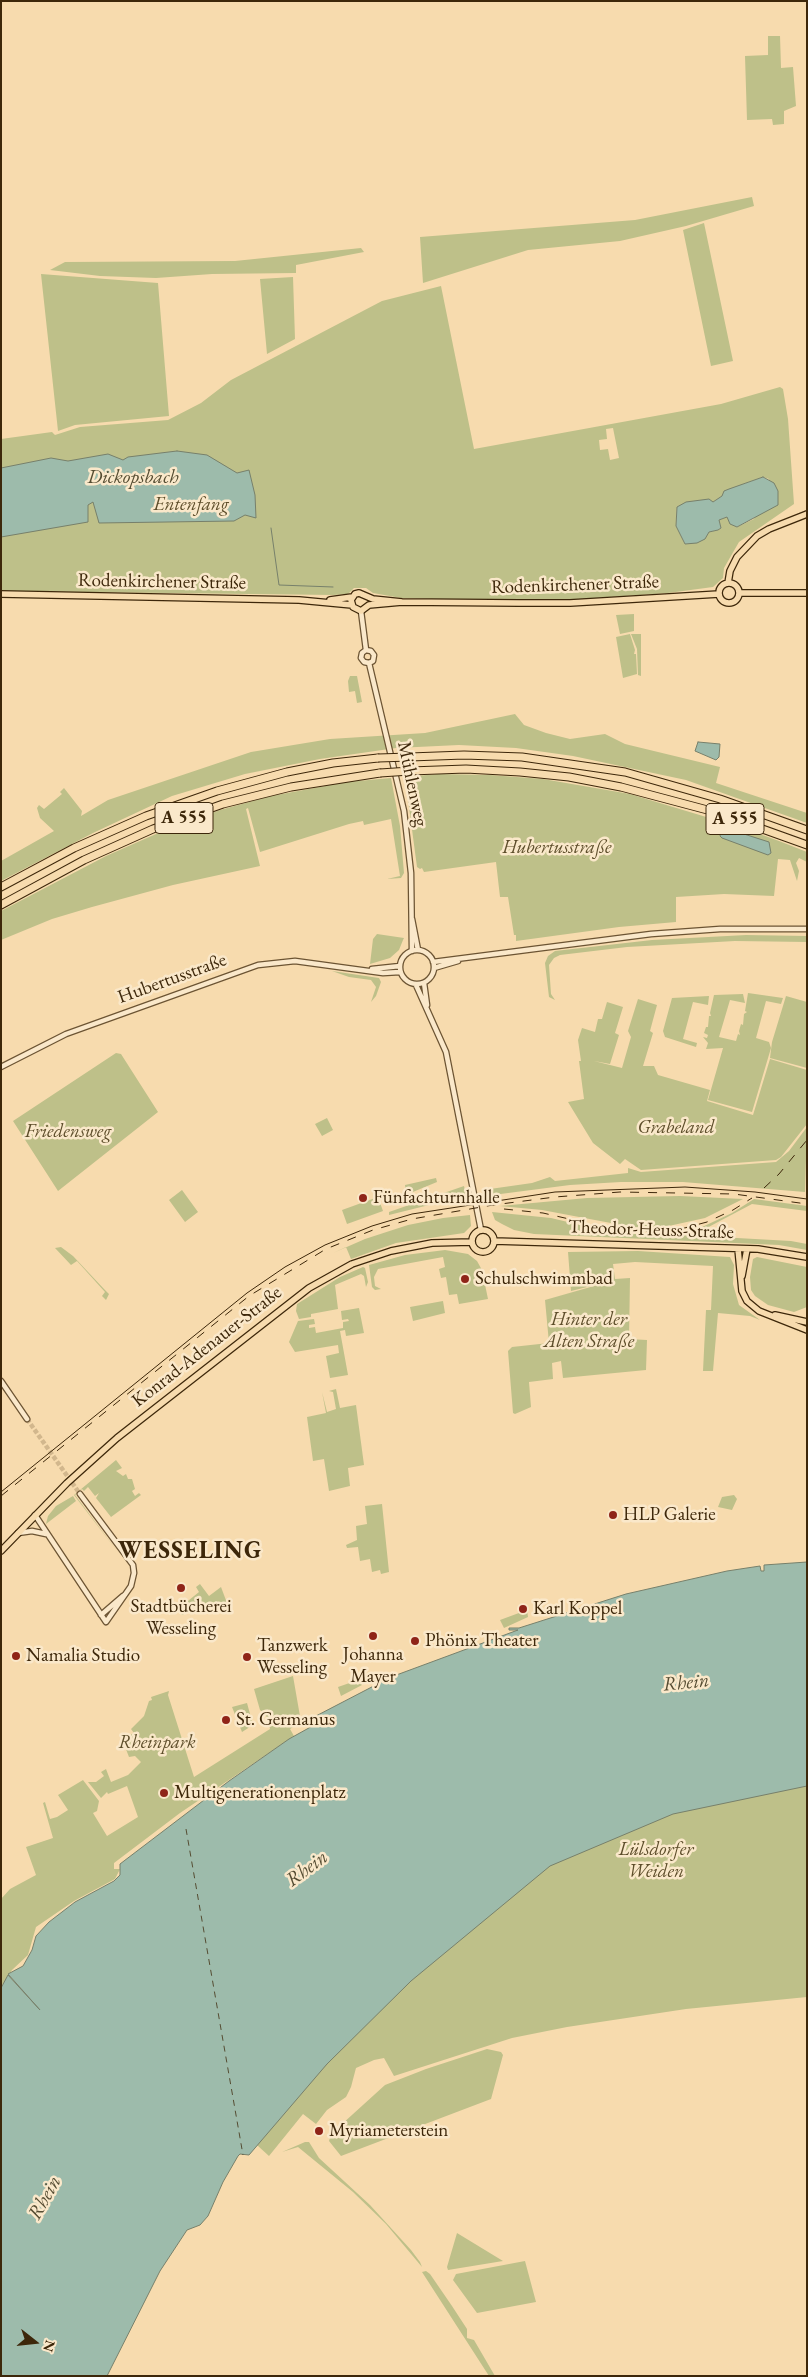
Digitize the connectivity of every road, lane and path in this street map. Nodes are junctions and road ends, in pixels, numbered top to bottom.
1 (807, 514) edge
2 (728, 583) junction
3 (739, 593) junction
4 (807, 593) edge
5 (1, 594) edge
6 (719, 594) junction
7 (352, 598) junction
8 (323, 601) junction
9 (369, 601) junction
10 (352, 605) junction
11 (361, 611) junction
12 (366, 650) junction
13 (369, 663) junction
14 (807, 830) edge
15 (807, 845) edge
16 (1, 887) edge
17 (1, 905) edge
18 (410, 913) junction
19 (807, 929) edge
20 (418, 950) junction
21 (412, 951) junction
22 (464, 959) junction
23 (433, 962) junction
24 (400, 966) junction
25 (434, 968) junction
26 (363, 970) junction
27 (400, 972) junction
28 (424, 984) junction
29 (416, 985) junction
30 (428, 1011) junction
31 (1, 1067) edge
32 (481, 1230) junction
33 (494, 1241) junction
34 (471, 1242) junction
35 (738, 1248) junction
36 (746, 1249) junction
37 (807, 1257) edge
38 (741, 1282) junction
39 (764, 1313) junction
40 (807, 1314) edge
41 (799, 1319) junction
42 (807, 1322) edge
43 (807, 1330) edge
44 (1, 1381) edge
45 (27, 1419) tunnel mouth
46 (80, 1494) tunnel mouth
47 (36, 1515) junction
48 (17, 1534) junction
49 (46, 1534) junction
50 (1, 1551) edge
51 (130, 1589) junction
52 (101, 1615) junction

1 - 2 main road
2 - 3 main road
2 - 6 main road
3 - 4 main road
3 - 6 main road
5 - 8 main road, Rodenkirchener Straße
6 - 9 main road, Rodenkirchener Straße
7 - 8 main road, Rodenkirchener Straße
7 - 9 main road, Rodenkirchener Straße
7 - 10 main road
8 - 10 main road, Rodenkirchener Straße
9 - 11 main road
10 - 11 main road, Rodenkirchener Straße
11 - 12 street, Mühlenweg
12 - 13 street, Mühlenweg
12 - 13 street, Mühlenweg
13 - 18 street, Mühlenweg
14 - 16 highway, A 555, bridge
15 - 17 highway, A 555, bridge
18 - 20 street, Mühlenweg
18 - 21 street, Mühlenweg
19 - 22 street
20 - 21 street
20 - 23 street
21 - 24 street
22 - 23 street
22 - 25 street
23 - 25 street
24 - 26 street, Hubertusstraße
24 - 27 street
25 - 28 street
26 - 27 street, Hubertusstraße
26 - 31 street, Hubertusstraße
27 - 29 street
28 - 29 street
28 - 30 street
29 - 30 street
30 - 32 street
32 - 33 main road
32 - 34 main road
33 - 34 main road, Konrad-Adenauer-Straße
33 - 35 main road, Theodor-Heuss-Straße
34 - 47 main road, Konrad-Adenauer-Straße
35 - 36 main road, Theodor-Heuss-Straße
35 - 38 main road
36 - 37 main road, Theodor-Heuss-Straße
36 - 38 main road
38 - 39 main road
39 - 41 main road
39 - 43 main road
40 - 41 main road
41 - 42 main road
44 - 45 street
46 - 51 street
47 - 48 main road, Konrad-Adenauer-Straße
47 - 49 street
48 - 49 street
48 - 50 main road, Konrad-Adenauer-Straße
49 - 52 street
51 - 52 street
51 - 52 street

